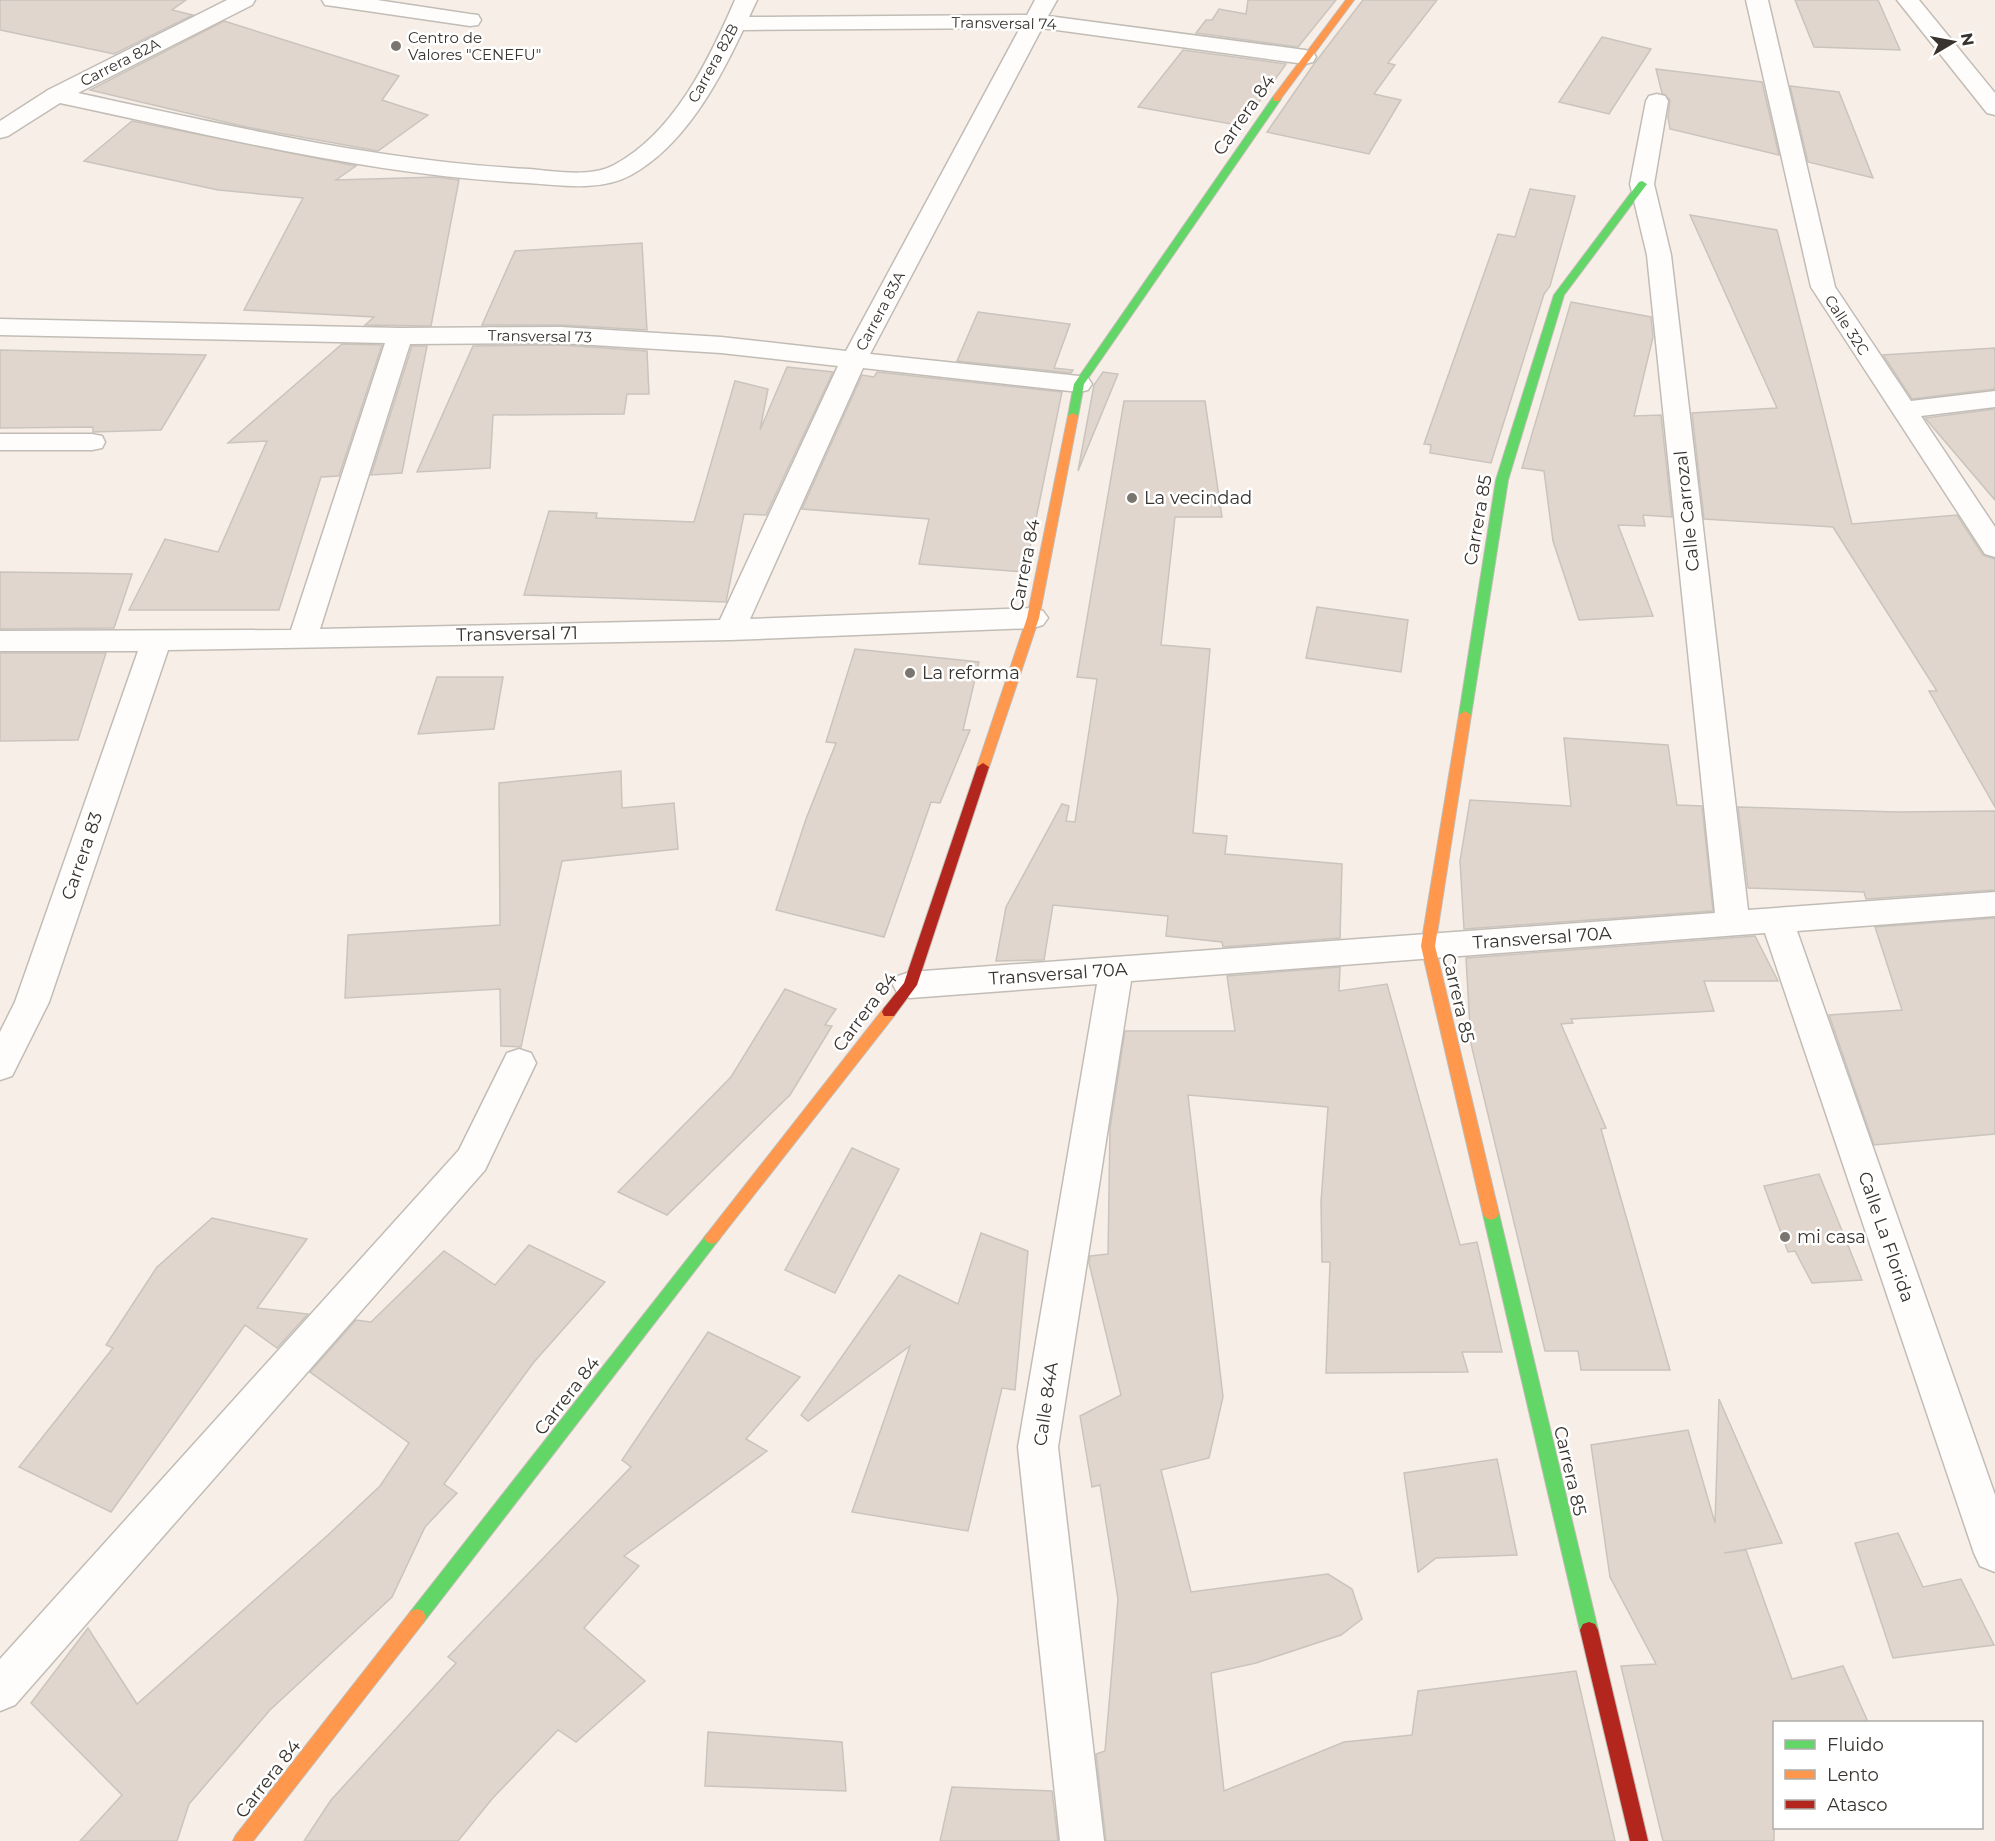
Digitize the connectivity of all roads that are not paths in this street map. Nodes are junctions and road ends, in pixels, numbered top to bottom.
1 (244, 0) edge
2 (333, 0) edge
3 (746, 0) edge
4 (1350, 0) edge
5 (1757, 0) edge
6 (1908, 0) edge
7 (1040, 10) edge
8 (470, 20) dead end
9 (736, 24) junction
10 (1305, 57) junction
11 (56, 95) junction
12 (1657, 101) dead end
13 (1995, 108) edge
14 (0, 131) edge
15 (1642, 184) junction
16 (0, 327) edge
17 (400, 336) junction
18 (854, 360) junction
19 (1078, 384) junction
20 (1995, 399) edge
21 (1904, 410) junction
22 (0, 442) edge
23 (92, 442) dead end
24 (1995, 548) edge
25 (1033, 618) junction
26 (730, 630) junction
27 (303, 638) junction
28 (0, 641) edge
29 (156, 642) junction
30 (1995, 904) edge
31 (1777, 920) junction
32 (1733, 924) junction
33 (1428, 946) junction
34 (1116, 970) junction
35 (910, 985) junction
36 (519, 1063) dead end
37 (0, 1066) edge
38 (1995, 1553) edge
39 (0, 1690) edge
40 (242, 1841) edge
41 (1082, 1841) edge
42 (1639, 1841) edge

1 - 11 street, Carrera 82A
2 - 8 street
3 - 9 street, Carrera 82B
4 - 10 street, Carrera 84
5 - 21 street, Calle 32C
6 - 13 street
7 - 9 street, Transversal 74
7 - 10 street, Transversal 74
7 - 18 street, Carrera 83A
9 - 11 street, Carrera 82B
10 - 19 street, Carrera 84
11 - 14 street, Carrera 82A
12 - 15 street, Calle Carrozal
15 - 32 street, Calle Carrozal
15 - 33 street, Carrera 85
16 - 17 street, Transversal 73
17 - 18 street, Transversal 73
17 - 27 street
18 - 19 street, Transversal 73
18 - 26 street, Carrera 83A
19 - 25 street, Carrera 84
20 - 21 street
21 - 24 street, Calle 32C
22 - 23 street
25 - 26 street, Transversal 71
25 - 35 street, Carrera 84
26 - 27 street, Transversal 71
27 - 29 street, Transversal 71
28 - 29 street, Transversal 71
29 - 37 street, Carrera 83
30 - 31 street, Transversal 70A
31 - 32 street, Transversal 70A
31 - 38 street, Calle La Florida
32 - 33 street, Transversal 70A
33 - 34 street, Transversal 70A
33 - 42 street, Carrera 85
34 - 35 street, Transversal 70A
34 - 41 street, Calle 84A
35 - 40 street, Carrera 84
36 - 39 street

